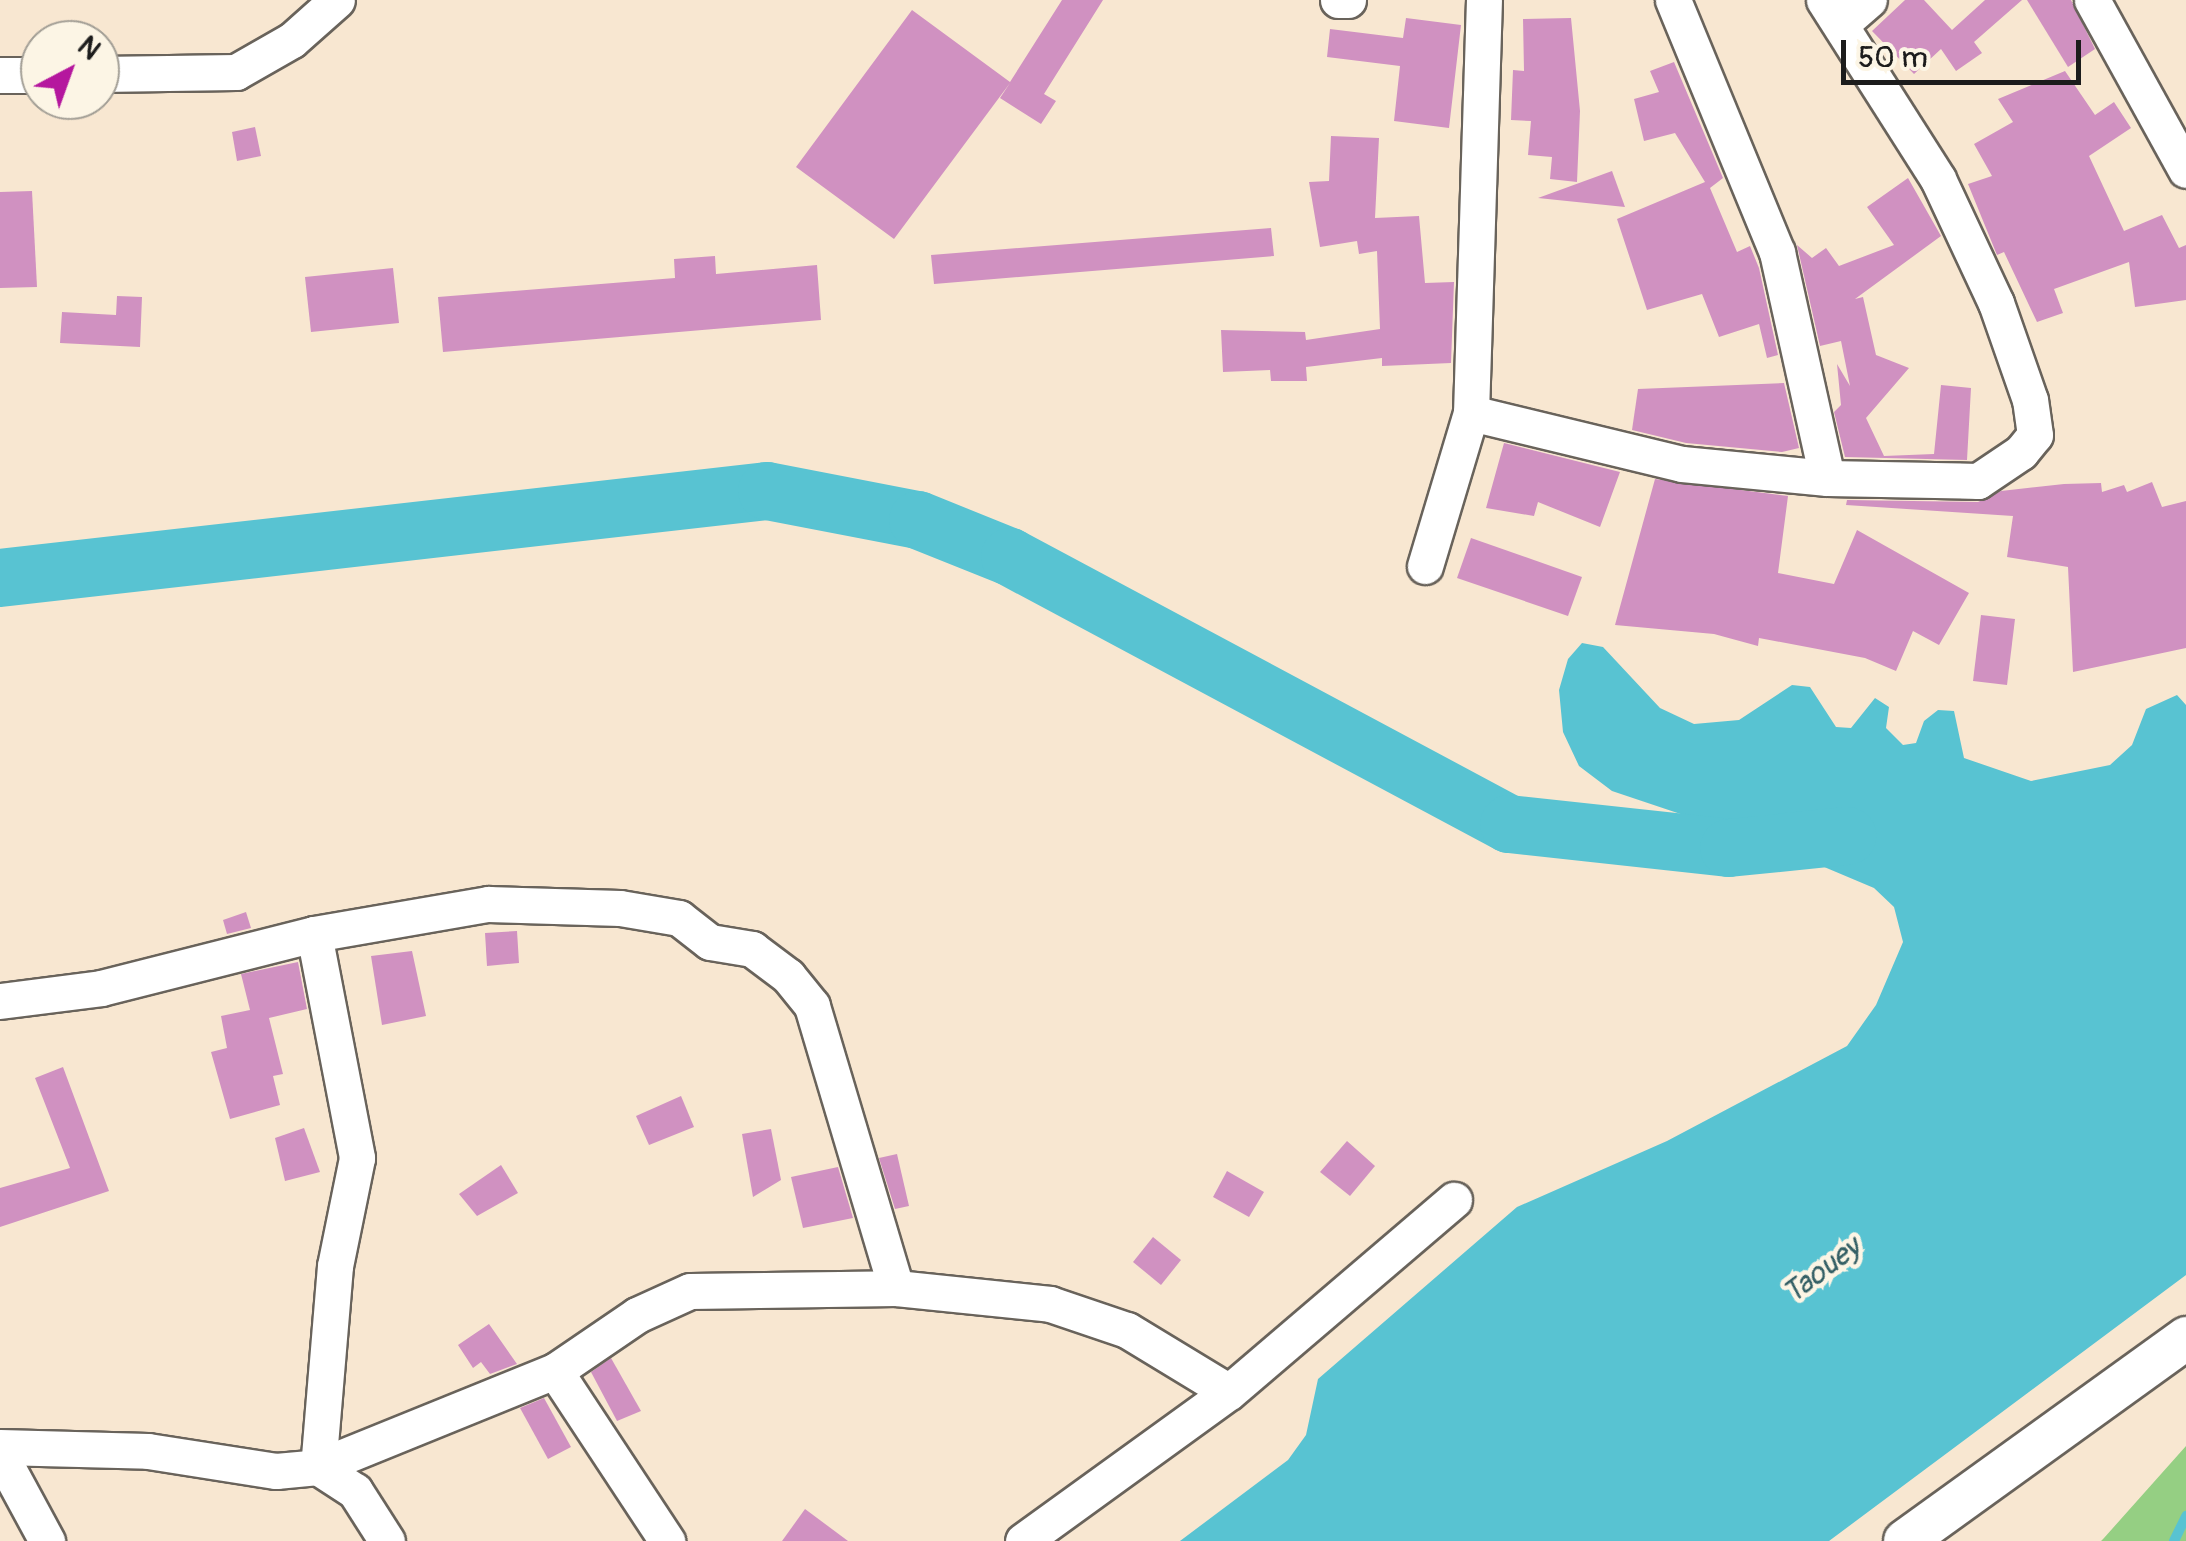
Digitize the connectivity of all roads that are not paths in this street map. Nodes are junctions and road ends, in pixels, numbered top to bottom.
1 (337, 0) edge
2 (1338, 0) edge
3 (1348, 0) edge
4 (1484, 0) edge
5 (1673, 0) edge
6 (1869, 0) edge
7 (2092, 0) edge
8 (1833, 12) edge
9 (120, 74) edge
10 (2186, 170) edge
11 (1471, 414) junction
12 (1827, 478) junction
13 (1425, 566) dead end
14 (314, 934) junction
15 (0, 1001) edge
16 (1454, 1200) dead end
17 (896, 1288) junction
18 (2186, 1338) edge
19 (555, 1371) junction
20 (1228, 1392) junction
21 (0, 1446) edge
22 (0, 1454) edge
23 (318, 1467) junction
24 (48, 1541) edge
25 (388, 1541) edge
26 (667, 1541) edge
27 (1022, 1541) edge
28 (1904, 1541) edge

1 - 9 street
2 - 3 street
4 - 11 street
5 - 12 street
6 - 8 street
7 - 10 street
8 - 12 street
11 - 12 street
11 - 13 street
14 - 15 street
14 - 17 street
14 - 23 street
16 - 20 street
17 - 19 street
17 - 20 street
18 - 28 main road
19 - 23 street
19 - 26 street
20 - 27 street
21 - 23 street
22 - 24 street
23 - 25 street

